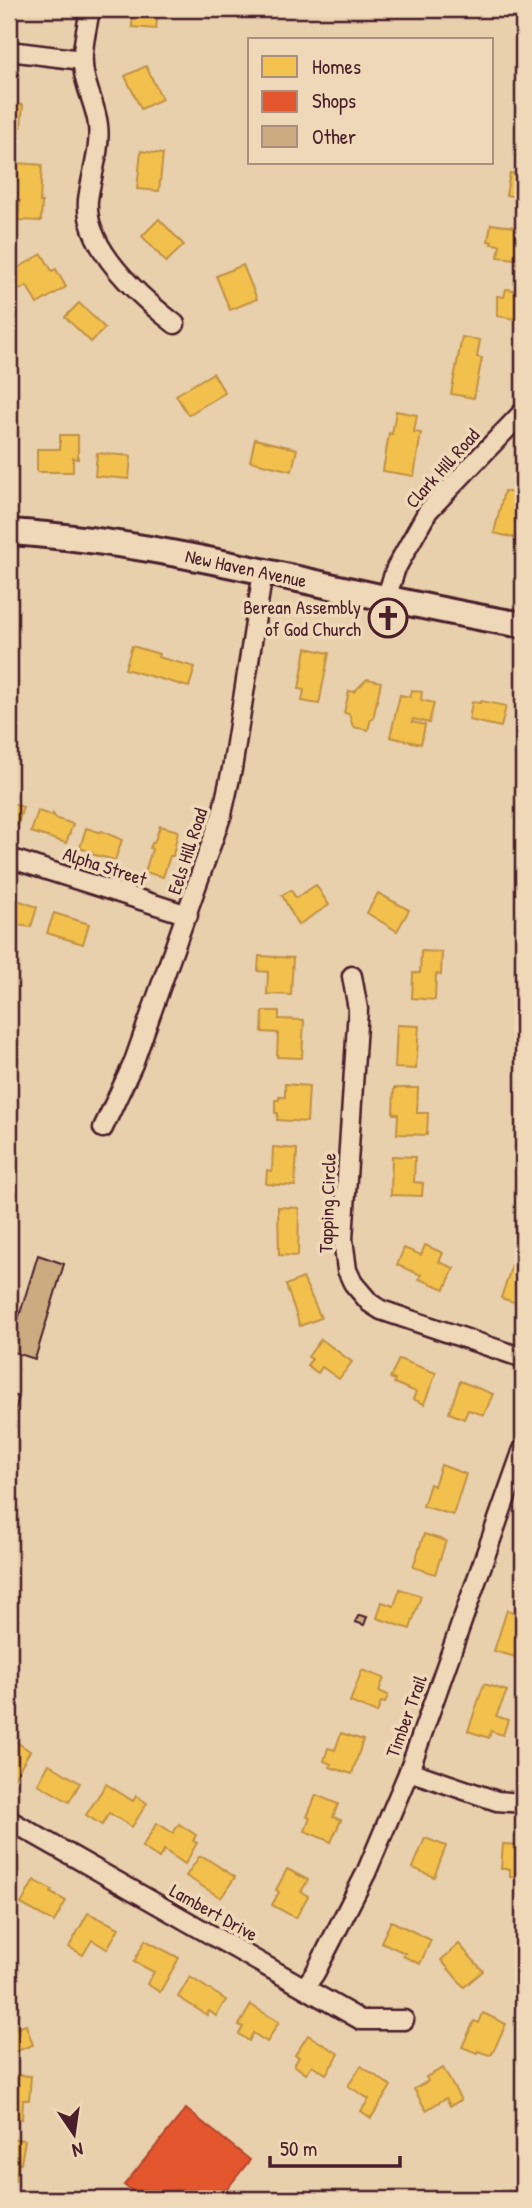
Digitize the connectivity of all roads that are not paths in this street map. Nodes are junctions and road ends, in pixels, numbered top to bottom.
1 (90, 9) edge
2 (9, 51) edge
3 (82, 60) junction
4 (175, 324) dead end
5 (523, 412) edge
6 (9, 532) edge
7 (262, 572) junction
8 (386, 598) junction
9 (523, 625) edge
10 (9, 858) edge
11 (188, 915) junction
12 (352, 976) dead end
13 (103, 1128) dead end
14 (523, 1358) edge
15 (523, 1449) edge
16 (409, 1771) junction
17 (523, 1803) edge
18 (9, 1820) edge
19 (304, 1987) junction
20 (404, 2020) dead end

1 - 3 street
2 - 3 street
3 - 4 street
5 - 8 street, Clark Hill Road
6 - 7 main road, New Haven Avenue
7 - 8 main road, New Haven Avenue
7 - 11 street, Eels Hill Road
8 - 9 main road, New Haven Avenue
10 - 11 street, Alpha Street
11 - 13 street, Eels Hill Road
12 - 14 street, Tapping Circle
15 - 16 street, Timber Trail
16 - 17 street
16 - 19 street, Timber Trail
18 - 19 street, Lambert Drive
19 - 20 street, Lambert Drive

